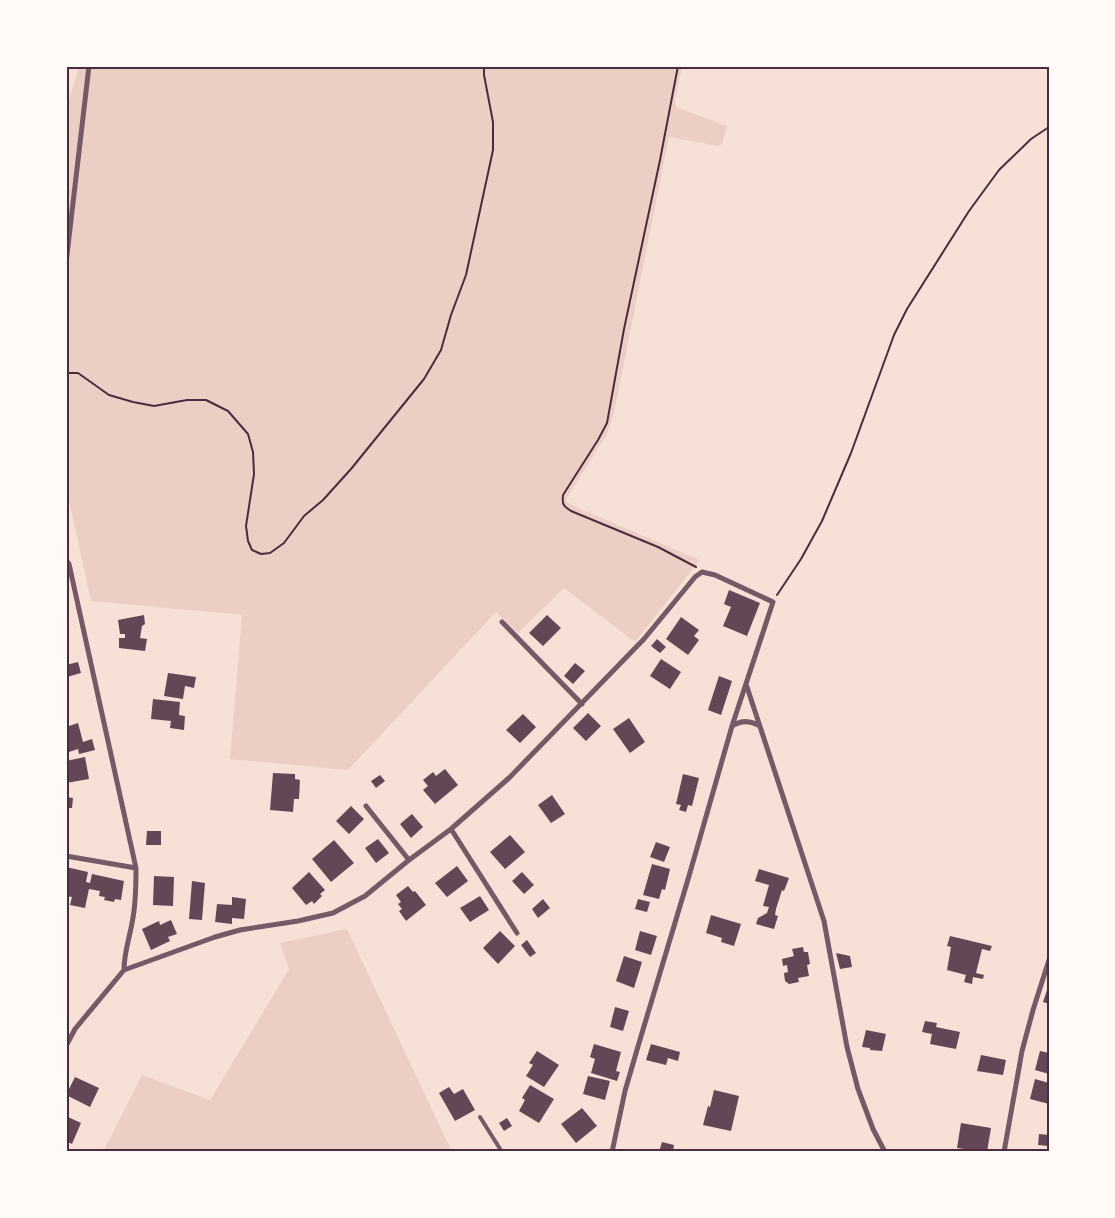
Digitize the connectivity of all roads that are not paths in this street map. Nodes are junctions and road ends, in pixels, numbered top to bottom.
1 (89, 66) edge
2 (66, 263) edge
3 (66, 560) edge
4 (502, 622) dead end
5 (746, 681) junction
6 (582, 704) junction
7 (732, 726) junction
8 (758, 726) junction
9 (366, 806) dead end
10 (451, 829) junction
11 (66, 856) edge
12 (409, 860) junction
13 (136, 868) junction
14 (517, 933) dead end
15 (1049, 960) edge
16 (124, 970) junction
17 (75, 1029) junction
18 (66, 1034) edge
19 (66, 1046) edge
20 (480, 1117) dead end
21 (502, 1152) edge
22 (612, 1152) edge
23 (885, 1152) edge
24 (1004, 1152) edge

1 - 2 street
3 - 13 street
4 - 6 street
5 - 6 street
5 - 7 street
5 - 8 street
6 - 10 street
7 - 8 street
7 - 22 street
8 - 23 street
9 - 12 street
10 - 12 street
10 - 14 street
11 - 13 street
12 - 16 street
13 - 16 street
15 - 24 street
16 - 17 street
17 - 18 street
17 - 19 street
20 - 21 lane

